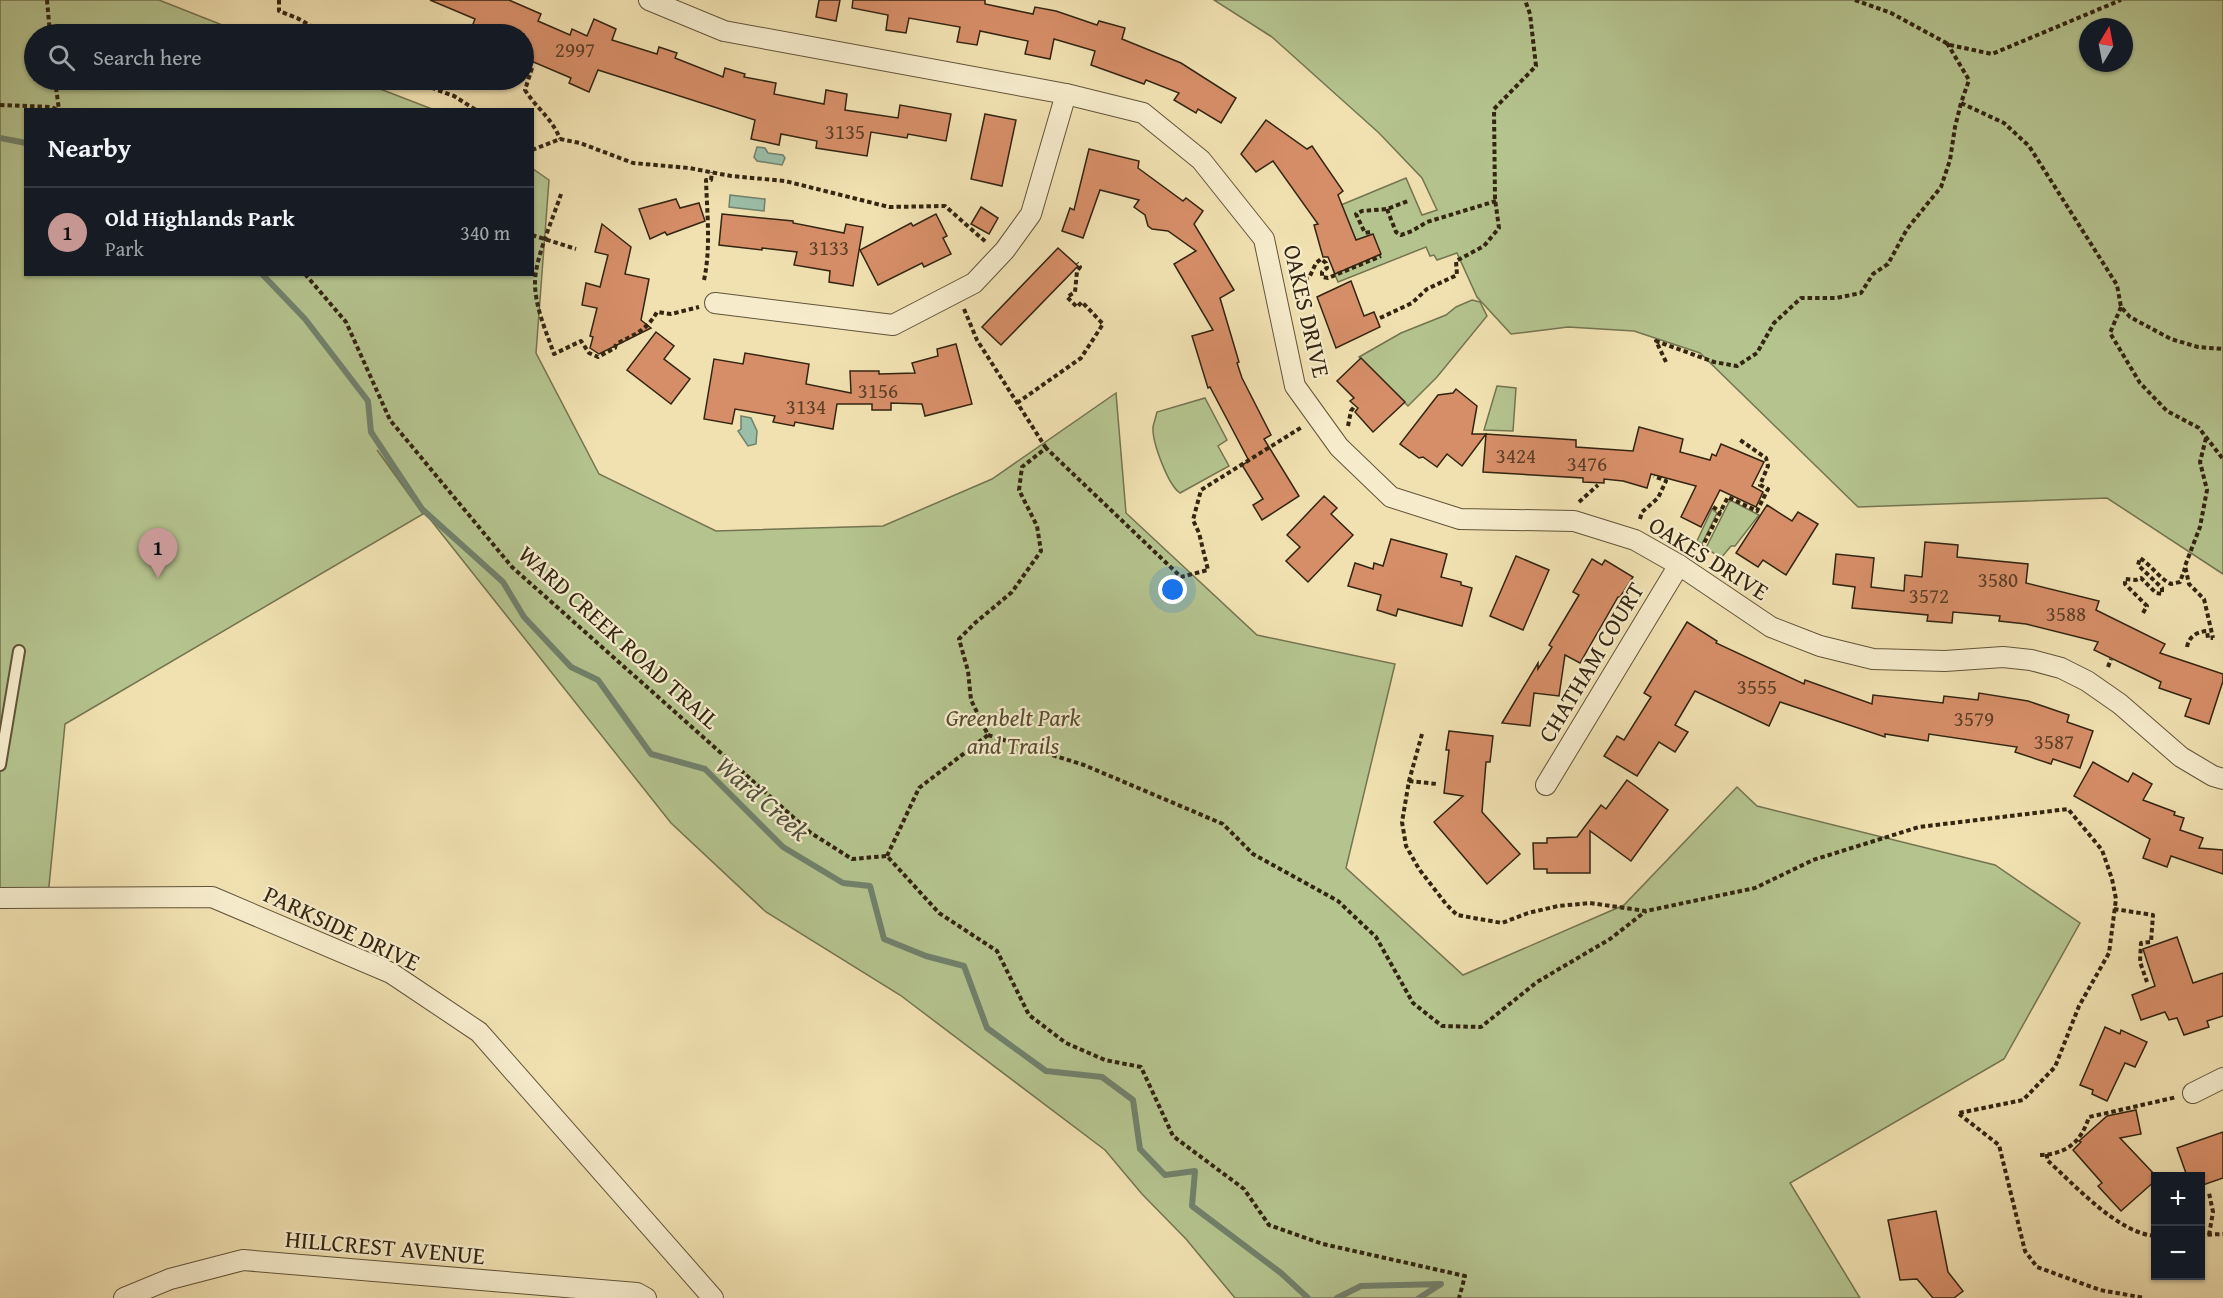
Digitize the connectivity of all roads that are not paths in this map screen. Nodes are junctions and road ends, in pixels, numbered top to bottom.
1 (649, 0) edge
2 (1066, 94) junction
3 (715, 303) road end
4 (1679, 565) junction
5 (19, 651) dead end
6 (0, 765) edge
7 (2223, 779) edge
8 (1546, 785) dead end
9 (0, 898) edge
10 (2223, 1078) edge
11 (2193, 1093) road end
12 (701, 1294) edge
13 (124, 1298) edge
14 (646, 1298) edge

1 - 2 street, OAKES DRIVE
2 - 3 street
2 - 4 street, OAKES DRIVE
4 - 7 street, OAKES DRIVE
4 - 8 street, CHATHAM COURT
5 - 6 lane
9 - 12 street, PARKSIDE DRIVE
10 - 11 street
13 - 14 street, HILLCREST AVENUE

